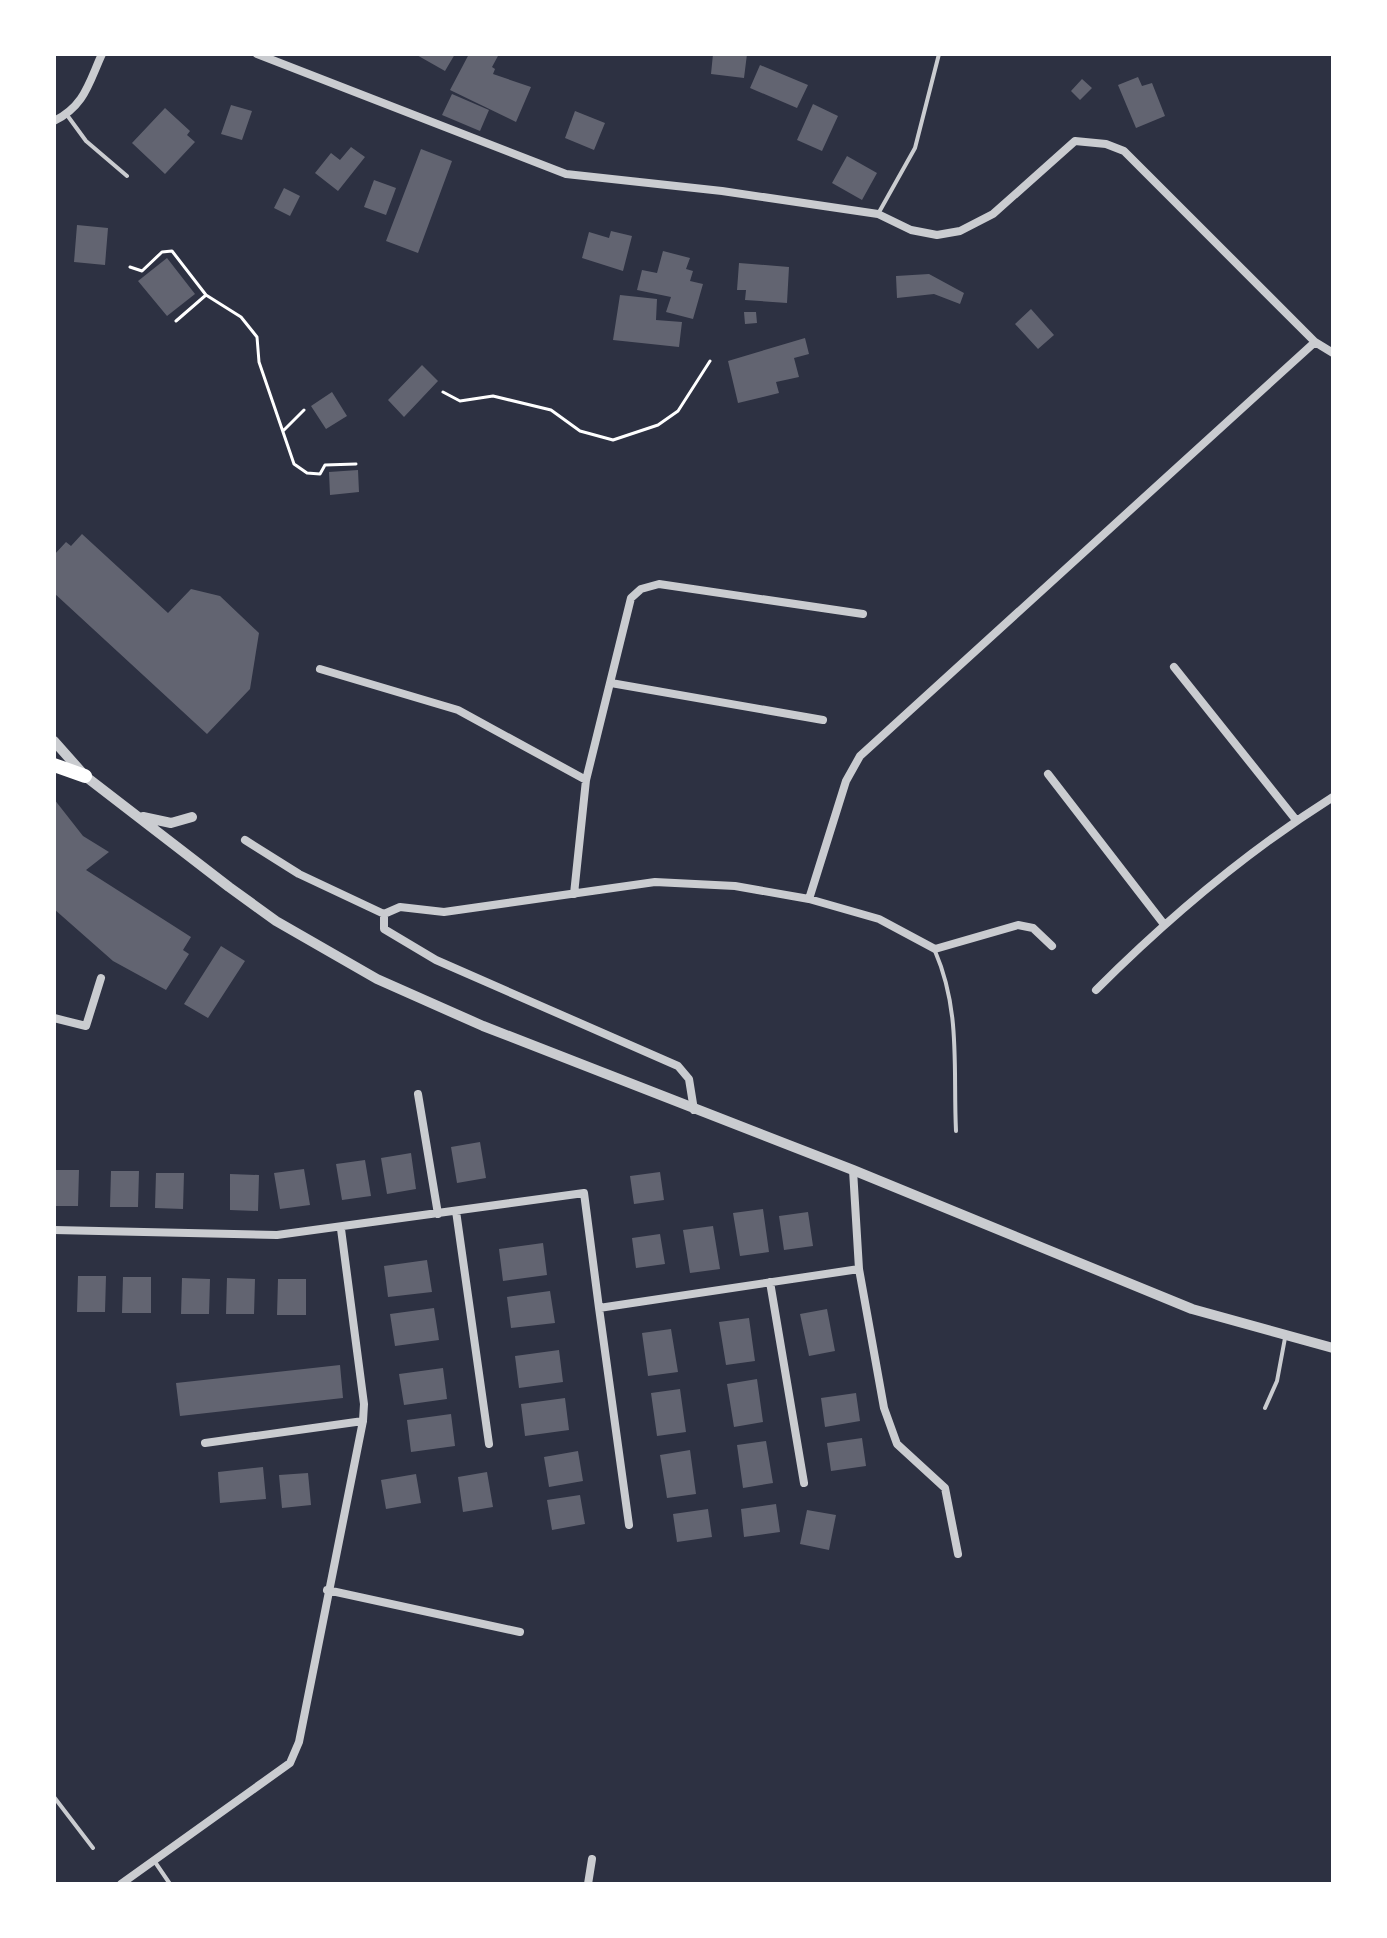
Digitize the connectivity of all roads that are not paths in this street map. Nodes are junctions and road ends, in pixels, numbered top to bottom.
1 (102, 54) edge
2 (257, 54) edge
3 (939, 54) edge
4 (67, 115) junction
5 (54, 121) edge
6 (127, 176) dead end
7 (878, 214) junction
8 (1315, 342) junction
9 (1333, 353) edge
10 (863, 614) dead end
11 (1174, 667) dead end
12 (320, 669) dead end
13 (611, 683) junction
14 (823, 720) dead end
15 (54, 741) edge
16 (54, 765) edge
17 (1048, 774) dead end
18 (85, 776) junction
19 (586, 780) junction
20 (1333, 797) edge
21 (137, 816) junction
22 (192, 817) dead end
23 (1296, 820) junction
24 (245, 840) dead end
25 (574, 894) junction
26 (809, 899) junction
27 (384, 914) junction
28 (1163, 923) junction
29 (1052, 946) dead end
30 (935, 949) junction
31 (101, 978) dead end
32 (1096, 990) dead end
33 (54, 1018) edge
34 (418, 1094) dead end
35 (694, 1110) junction
36 (956, 1131) dead end
37 (853, 1170) junction
38 (456, 1211) junction
39 (438, 1214) junction
40 (341, 1229) junction
41 (54, 1230) edge
42 (859, 1269) junction
43 (770, 1282) junction
44 (599, 1308) junction
45 (1286, 1336) junction
46 (1333, 1348) edge
47 (1265, 1408) dead end
48 (363, 1421) junction
49 (205, 1443) dead end
50 (489, 1444) dead end
51 (804, 1483) dead end
52 (629, 1525) dead end
53 (958, 1554) dead end
54 (327, 1590) junction
55 (520, 1632) dead end
56 (54, 1797) edge
57 (93, 1848) dead end
58 (592, 1859) dead end
59 (155, 1862) junction
60 (121, 1884) edge
61 (170, 1884) edge
62 (588, 1884) edge

1 - 4 street
2 - 7 street
3 - 7 lane
4 - 5 street
4 - 6 lane
7 - 8 street
8 - 9 street
8 - 26 street
10 - 13 street
11 - 23 street
12 - 19 street
13 - 14 street
13 - 19 street
15 - 18 street
16 - 18 highway
17 - 28 street
18 - 21 street
19 - 25 street
20 - 23 street
21 - 22 street
21 - 35 street
23 - 28 street
24 - 27 street
25 - 26 street
25 - 27 street
26 - 30 street
27 - 35 street
28 - 32 street
29 - 30 street
30 - 36 lane
31 - 33 street
34 - 39 street
35 - 37 street
37 - 42 street
37 - 45 street
38 - 39 street
38 - 44 street
38 - 50 street
39 - 40 street
40 - 41 street
40 - 48 street
42 - 43 street
42 - 53 street
43 - 44 street
43 - 51 street
44 - 52 street
45 - 46 street
45 - 47 lane
48 - 49 street
48 - 54 street
54 - 55 street
54 - 59 street
56 - 57 lane
58 - 62 street
59 - 60 street
59 - 61 lane

